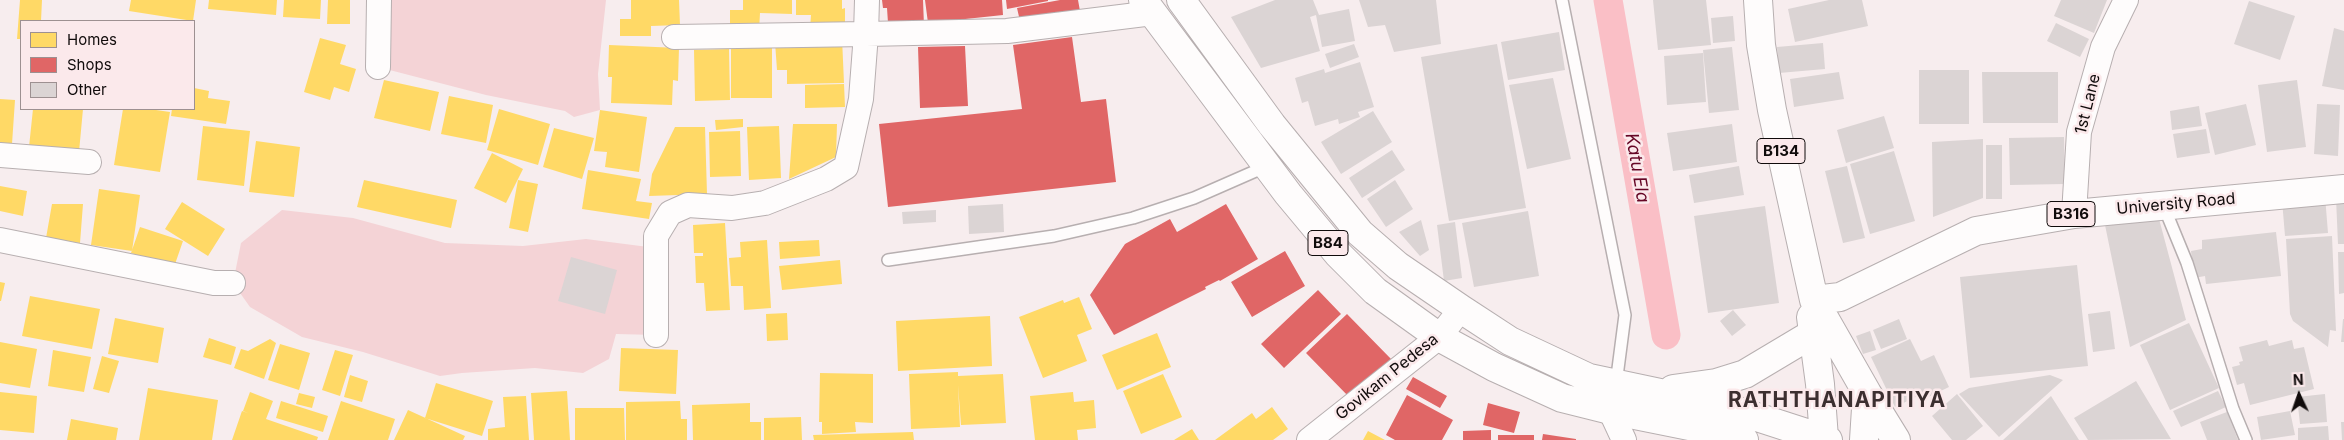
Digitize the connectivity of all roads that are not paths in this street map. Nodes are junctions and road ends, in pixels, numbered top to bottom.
1 (379, 0) edge
2 (867, 0) edge
3 (1181, 0) edge
4 (1562, 0) edge
5 (1758, 0) edge
6 (2126, 0) edge
7 (1148, 7) edge
8 (866, 34) junction
9 (674, 37) dead end
10 (378, 67) dead end
11 (0, 155) edge
12 (89, 162) dead end
13 (1267, 166) junction
14 (2344, 189) edge
15 (2163, 205) junction
16 (2074, 214) junction
17 (0, 240) edge
18 (888, 260) dead end
19 (232, 283) dead end
20 (1814, 300) junction
21 (1461, 309) junction
22 (1812, 334) junction
23 (656, 335) dead end
24 (1439, 337) junction
25 (1655, 392) junction
26 (1867, 393) junction
27 (1613, 397) junction
28 (1739, 439) edge
29 (1826, 439) edge
30 (1309, 440) edge
31 (1624, 440) edge
32 (1864, 440) edge
33 (1896, 440) edge
34 (2246, 440) edge

1 - 10 street
2 - 8 street
3 - 21 main road, B84
4 - 27 lane
5 - 20 main road, B134
6 - 16 street, 1st Lane
7 - 8 street
7 - 13 main road, B84
8 - 9 street
8 - 23 street
11 - 12 street
13 - 18 lane
13 - 24 main road, B84
14 - 15 main road, University Road / B316
15 - 16 main road, University Road / B316
15 - 34 lane
16 - 20 main road, University Road / B316
17 - 19 street
20 - 22 main road, B134
20 - 26 main road, B134
21 - 24 street, Govikam Pedesa
21 - 27 main road, B84
22 - 25 main road
22 - 29 main road, B134
24 - 27 main road, B84
24 - 30 street, Govikam Pedesa
25 - 27 main road, B84
25 - 29 main road, B84
26 - 32 main road
26 - 33 main road
27 - 28 main road, B84
27 - 31 street

